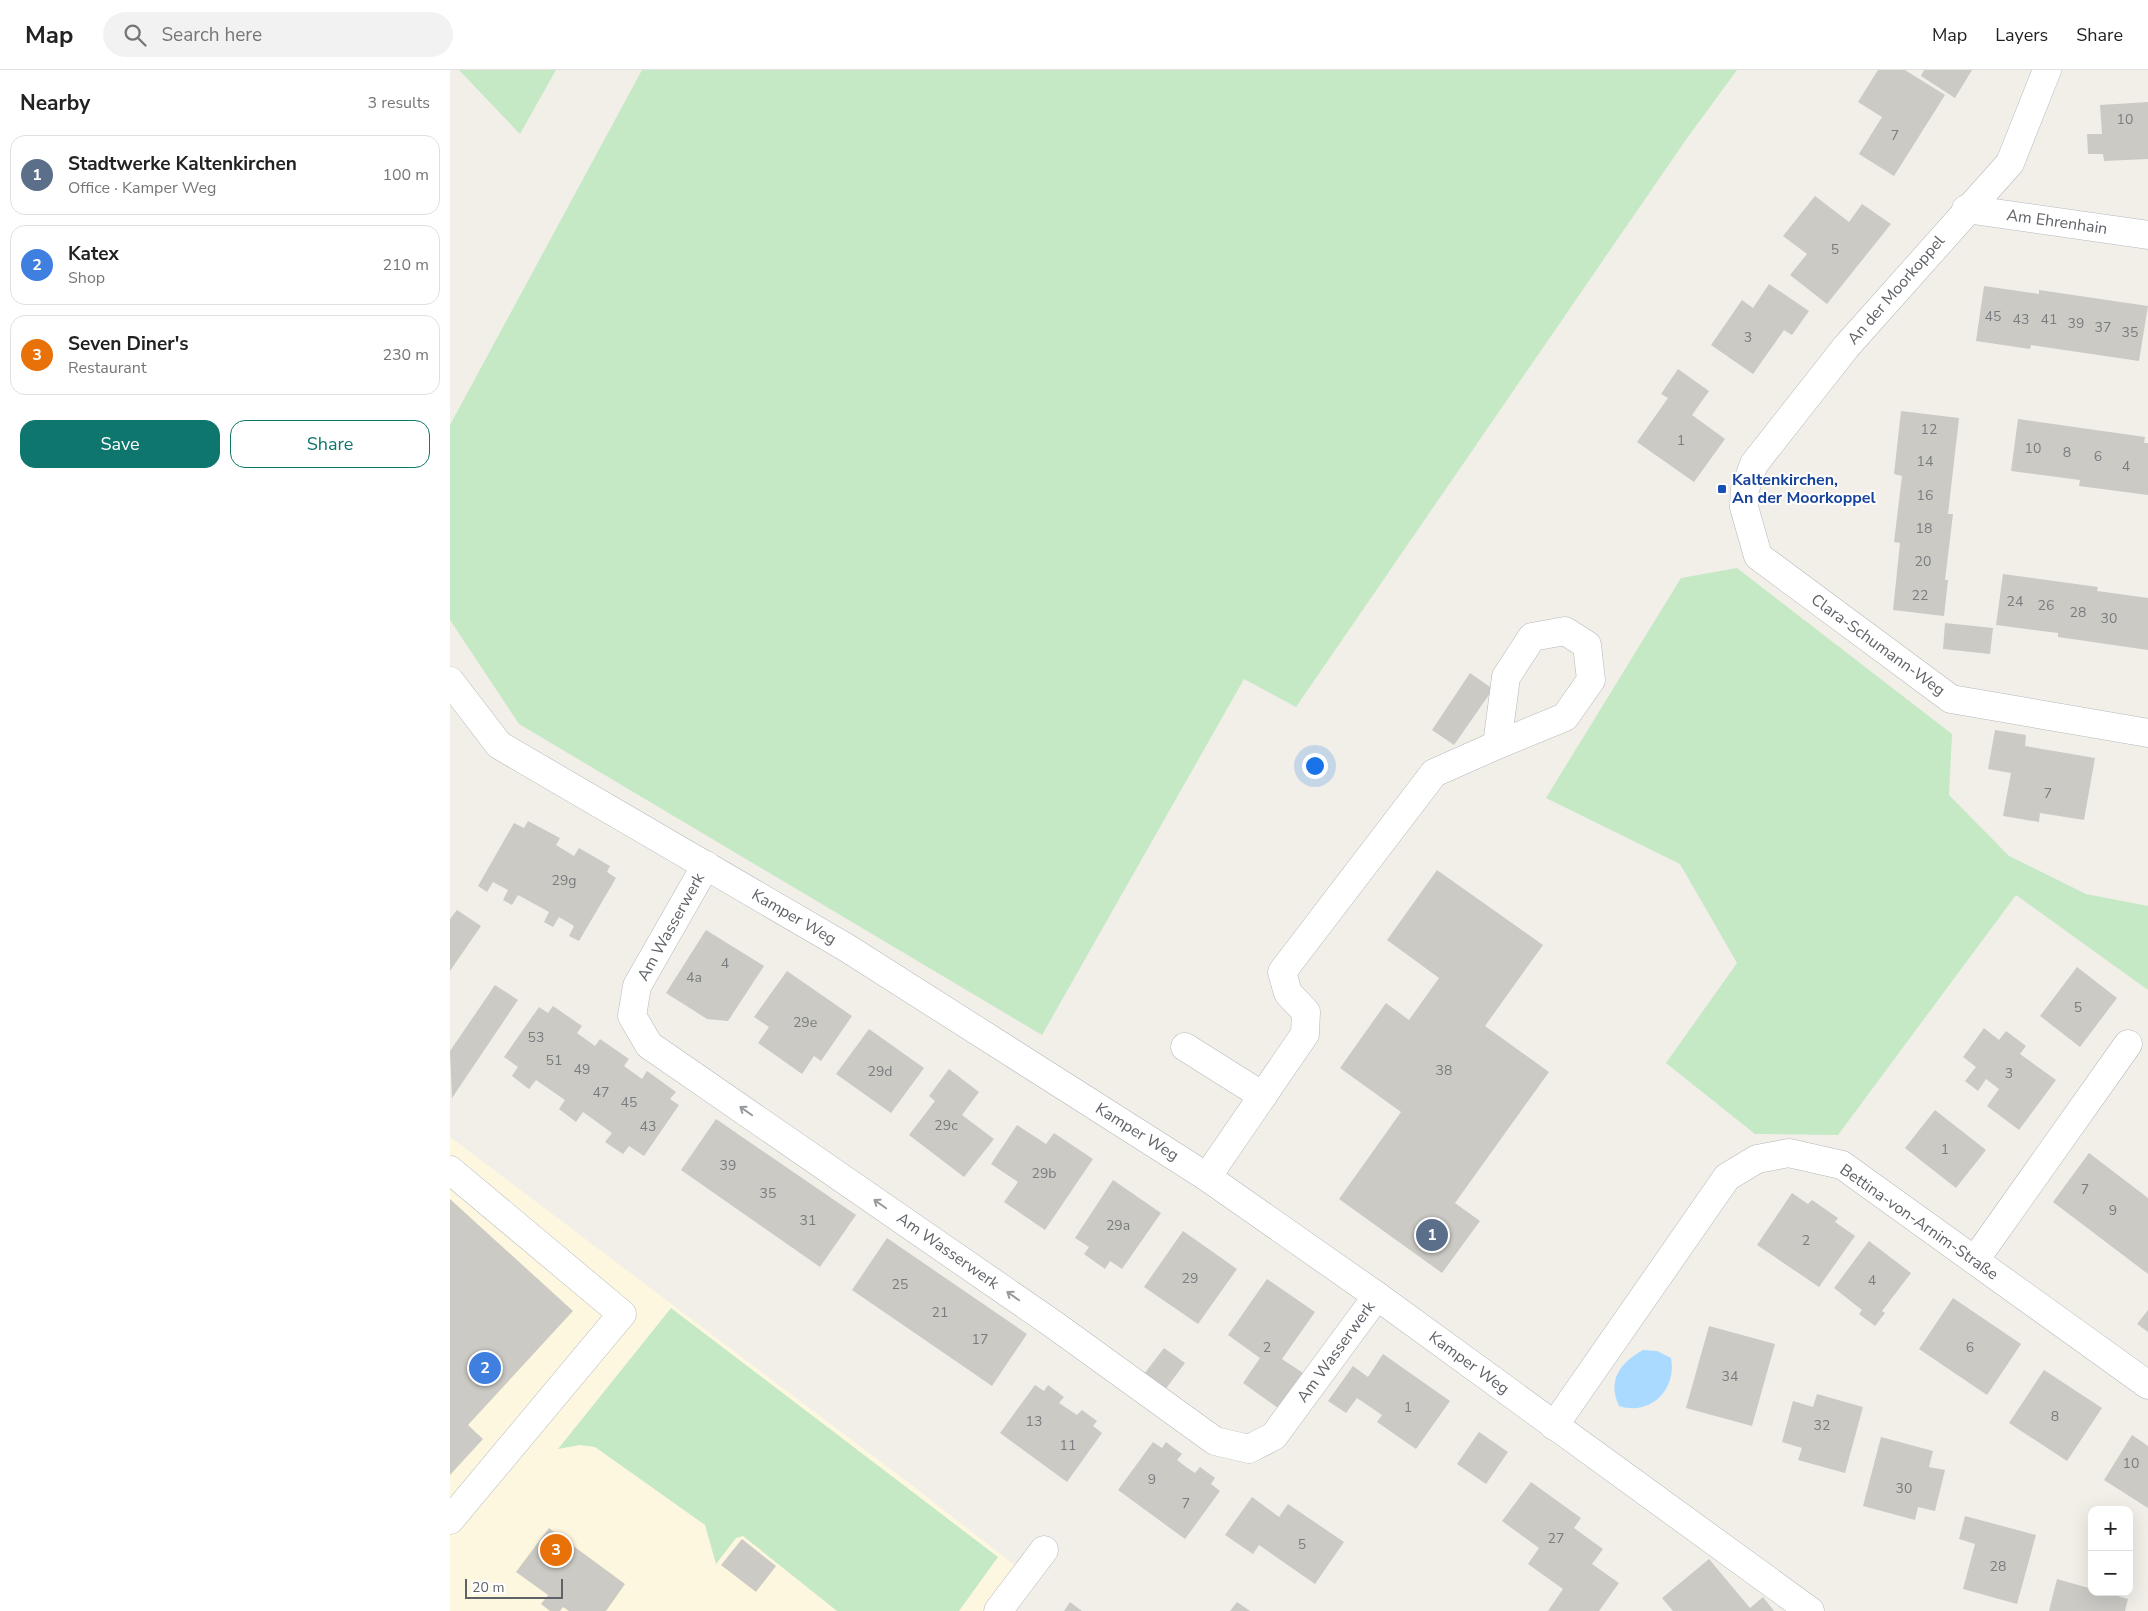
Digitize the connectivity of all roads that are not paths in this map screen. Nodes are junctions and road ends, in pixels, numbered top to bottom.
1 (2047, 70) edge
2 (1966, 209) junction
3 (2148, 235) edge
4 (1744, 507) joint
5 (450, 681) edge
6 (2148, 733) edge
7 (1497, 745) dead end
8 (706, 866) junction
9 (2128, 1044) dead end
10 (1186, 1047) dead end
11 (1263, 1096) junction
12 (450, 1170) edge
13 (1206, 1177) junction
14 (1975, 1260) junction
15 (1377, 1296) junction
16 (2148, 1385) edge
17 (1554, 1426) junction
18 (450, 1520) edge
19 (1044, 1550) dead end
20 (998, 1611) edge
21 (1810, 1611) edge

1 - 2 street, An der Moorkoppel
2 - 3 street, Am Ehrenhain
2 - 4 street, An der Moorkoppel
4 - 6 street, Clara-Schumann-Weg
5 - 8 street, Kamper Weg
7 - 11 street
8 - 13 street, Kamper Weg
15 -> 8 street, Am Wasserwerk
9 - 14 street
10 - 11 street
11 - 13 street
12 - 18 street
13 - 15 street, Kamper Weg
14 - 16 street, Bettina-von-Arnim-Straße
14 - 17 street, Bettina-von-Arnim-Straße
15 - 17 street, Kamper Weg
17 - 21 street, Kamper Weg
19 - 20 street

